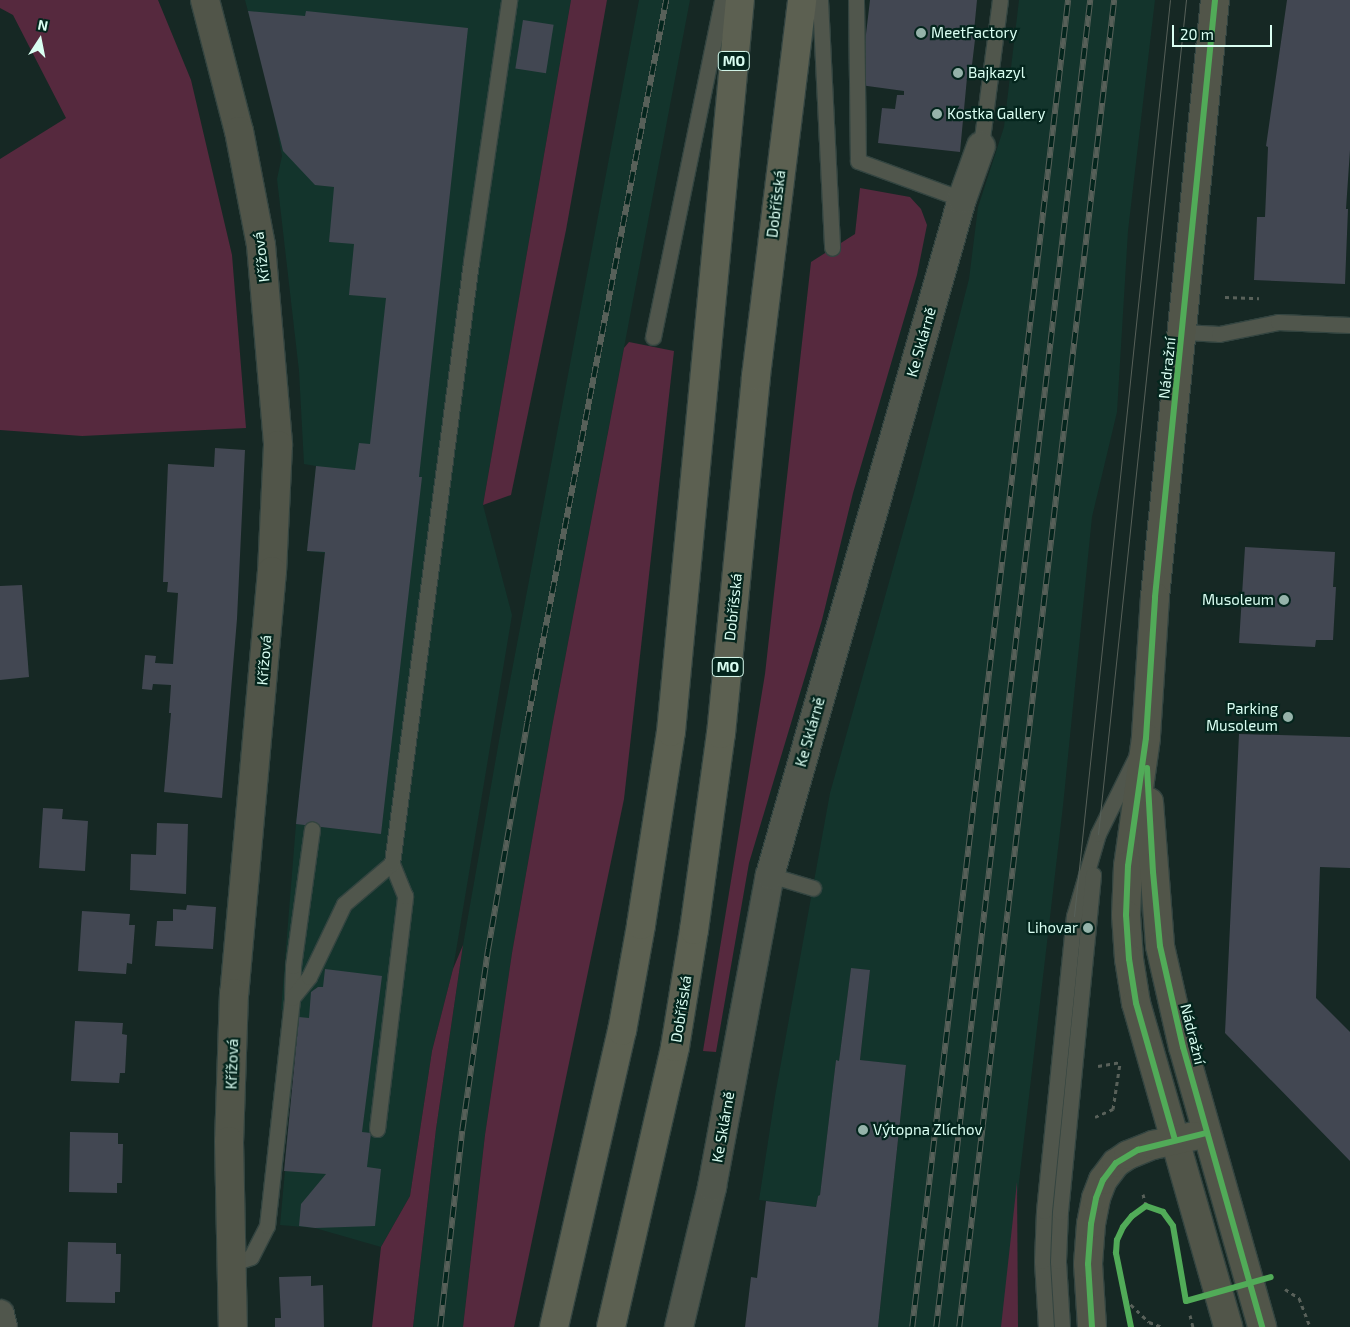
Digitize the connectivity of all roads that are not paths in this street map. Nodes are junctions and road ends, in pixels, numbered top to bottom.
1 (205, 0) edge
2 (509, 0) edge
3 (722, 0) edge
4 (740, 0) edge
5 (802, 0) edge
6 (820, 0) edge
7 (856, 0) edge
8 (1000, 0) edge
9 (1215, 0) edge
10 (981, 146) joint
11 (962, 199) junction
12 (832, 248) dead end
13 (1350, 325) edge
14 (1183, 332) junction
15 (653, 337) dead end
16 (1146, 738) junction
17 (312, 828) dead end
18 (1098, 834) junction
19 (392, 863) junction
20 (770, 875) junction
21 (813, 888) dead end
22 (292, 998) junction
23 (377, 1129) dead end
24 (1206, 1132) junction
25 (1175, 1140) junction
26 (231, 1264) junction
27 (0, 1314) edge
28 (3, 1327) edge
29 (233, 1327) edge
30 (554, 1327) edge
31 (611, 1327) edge
32 (679, 1327) edge
33 (1046, 1327) edge
34 (1062, 1327) edge
35 (1092, 1327) edge
36 (1228, 1327) edge
37 (1262, 1327) edge

1 - 26 street, Křížová
2 - 19 lane
3 - 15 lane
4 - 30 highway, MO
5 - 31 highway, Dobříšská / MO
6 - 12 lane
7 - 11 lane
8 - 10 lane
9 - 14 street, Nádražní
10 - 11 street, Ke Sklárně
11 - 20 street, Ke Sklárně
13 - 14 lane
14 - 16 street, Nádražní
16 - 18 lane
16 - 24 street, Nádražní
16 - 25 street, Nádražní
17 - 22 lane
18 - 33 lane
18 - 34 lane
19 - 22 lane
19 - 23 lane
20 - 21 lane
20 - 32 street, Ke Sklárně
22 - 26 lane
24 - 25 street
24 - 37 street, Nádražní
25 - 35 street
25 - 36 street, Nádražní
26 - 29 street, Křížová
27 - 28 street

